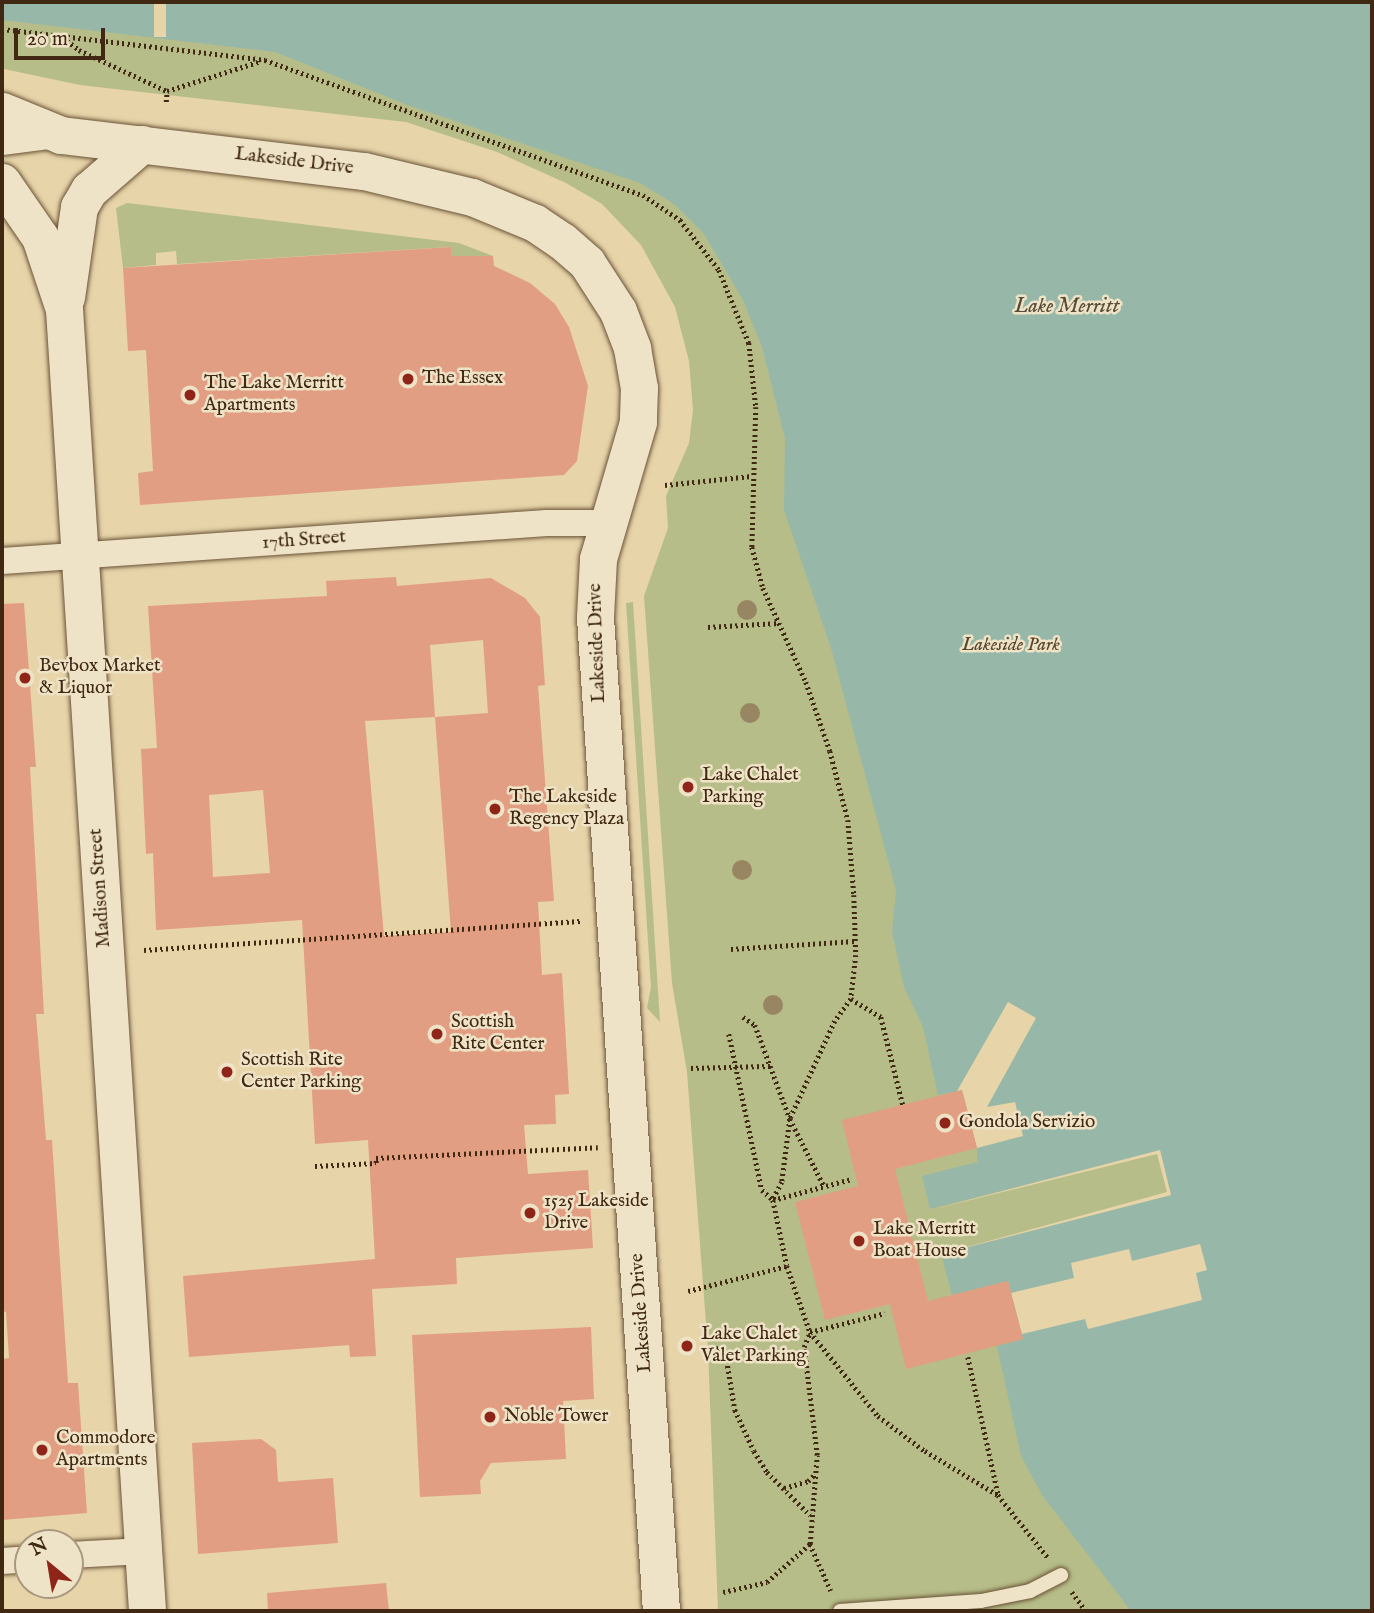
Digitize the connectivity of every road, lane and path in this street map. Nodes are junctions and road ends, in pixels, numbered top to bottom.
1 (2, 29) edge
2 (57, 34) junction
3 (265, 60) junction
4 (167, 91) junction
5 (166, 102) dead end
6 (2, 111) edge
7 (61, 135) junction
8 (2, 142) edge
9 (142, 144) junction
10 (2, 182) edge
11 (64, 309) junction
12 (752, 476) junction
13 (664, 485) dead end
14 (606, 523) junction
15 (80, 556) junction
16 (2, 561) edge
17 (779, 623) junction
18 (708, 627) dead end
19 (580, 921) dead end
20 (855, 941) junction
21 (731, 949) dead end
22 (144, 950) dead end
23 (851, 999) junction
24 (743, 1017) dead end
25 (729, 1034) dead end
26 (735, 1065) junction
27 (770, 1066) junction
28 (691, 1068) dead end
29 (902, 1105) dead end
30 (790, 1119) junction
31 (598, 1147) dead end
32 (315, 1166) dead end
33 (852, 1179) dead end
34 (824, 1186) junction
35 (774, 1200) junction
36 (787, 1266) junction
37 (688, 1291) dead end
38 (885, 1313) dead end
39 (810, 1332) junction
40 (712, 1349) dead end
41 (968, 1357) dead end
42 (816, 1472) junction
43 (783, 1488) junction
44 (998, 1495) junction
45 (811, 1516) junction
46 (810, 1544) junction
47 (144, 1551) junction
48 (84, 1555) edge
49 (1061, 1575) joint
50 (723, 1592) dead end
51 (838, 1606) edge
52 (148, 1611) edge
53 (661, 1611) edge

1 - 2 path
2 - 3 path
2 - 4 path
3 - 4 path
3 - 12 path
4 - 5 path
6 - 7 street, Lakeside Drive
7 - 8 street
7 - 9 street, Lakeside Drive
9 - 11 street
9 - 14 street, Lakeside Drive
10 - 11 street, Madison Street
11 - 15 street, Madison Street
12 - 13 path
12 - 17 path
14 - 15 street, 17th Street
14 - 53 street, Lakeside Drive
15 - 16 street, 17th Street
15 - 47 street, Madison Street
17 - 18 path
17 - 20 path
19 - 22 path
20 - 21 path
20 - 23 path
23 - 29 path
23 - 30 path
24 - 27 path
25 - 26 path
26 - 27 path
26 - 28 path
26 - 35 path
27 - 30 path
30 - 34 path
30 - 35 path
31 - 32 path
33 - 34 path
34 - 35 path
35 - 36 path
36 - 37 path
36 - 39 path
38 - 39 path
39 - 42 path
39 - 44 path
40 - 43 path
41 - 44 path
42 - 43 path
42 - 45 path
43 - 45 path
44 - 49 path
45 - 46 path
46 - 50 path
46 - 51 path
47 - 48 street
47 - 52 street, Madison Street
49 - 51 lane

